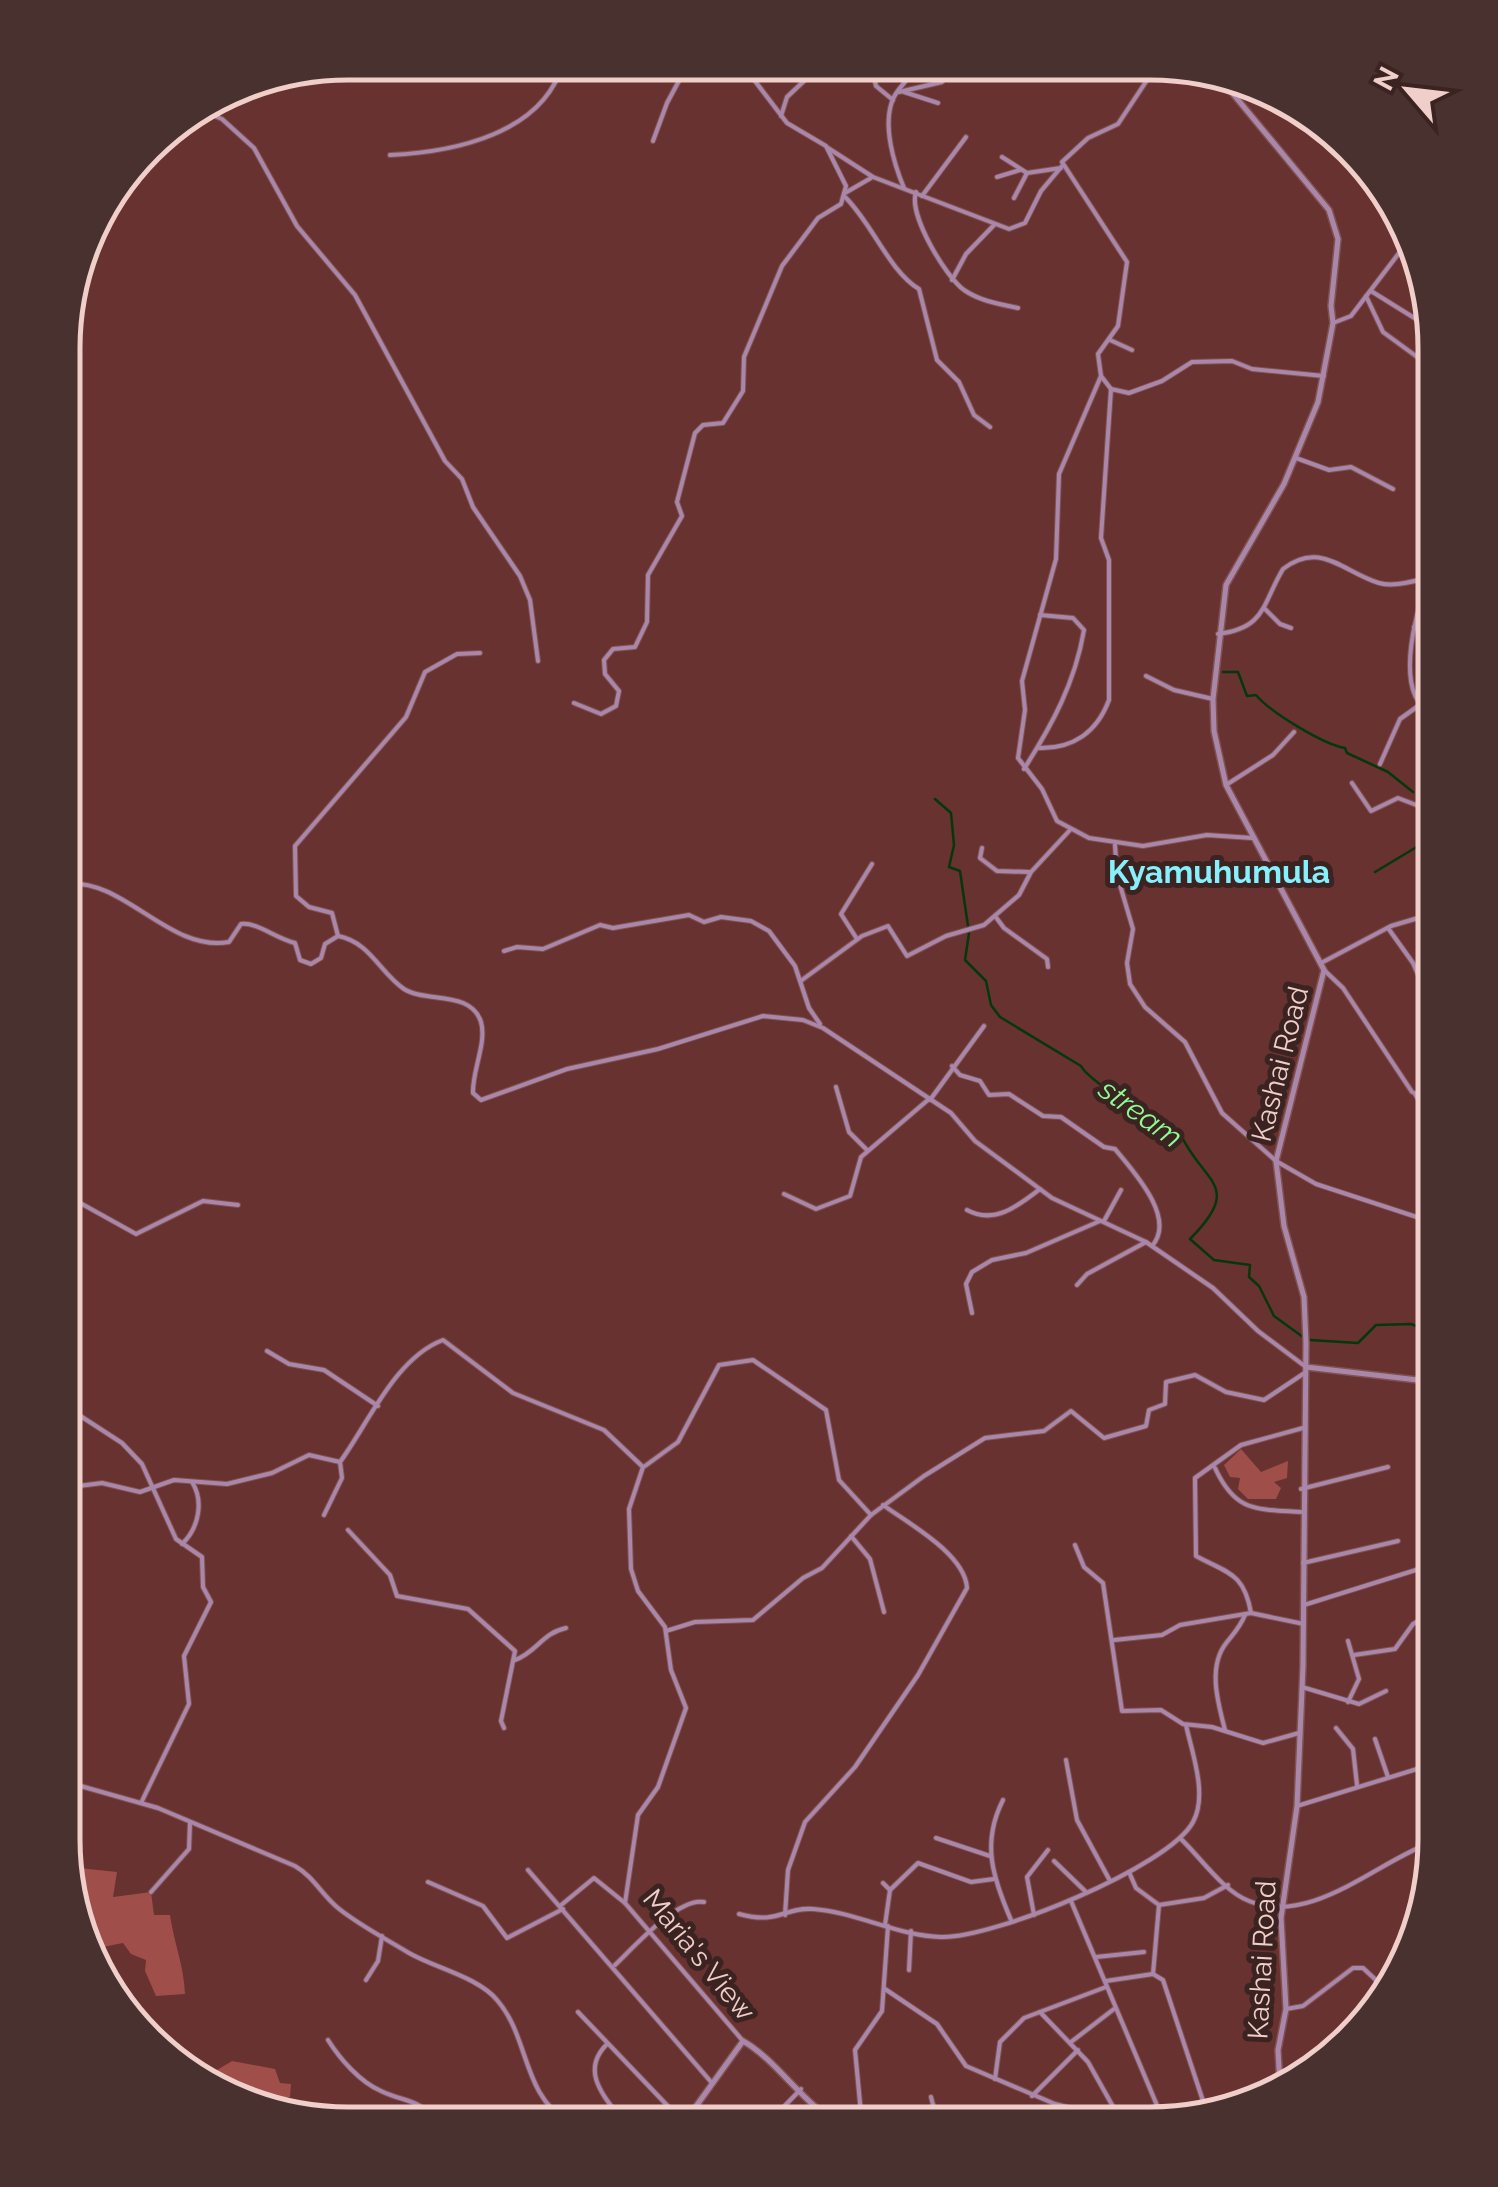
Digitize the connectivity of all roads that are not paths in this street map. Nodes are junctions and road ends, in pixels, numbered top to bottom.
1 (554, 80) edge
2 (679, 80) edge
3 (754, 80) edge
4 (805, 80) edge
5 (874, 80) edge
6 (909, 80) edge
7 (1147, 80) edge
8 (942, 82) dead end
9 (902, 92) junction
10 (1236, 94) edge
11 (892, 100) junction
12 (938, 103) dead end
13 (215, 115) edge
14 (781, 116) junction
15 (966, 137) dead end
16 (653, 142) dead end
17 (826, 146) junction
18 (390, 155) dead end
19 (1002, 157) dead end
20 (1062, 167) junction
21 (1020, 170) junction
22 (1027, 173) junction
23 (873, 177) junction
24 (997, 177) dead end
25 (904, 188) junction
26 (916, 192) junction
27 (845, 195) junction
28 (922, 196) junction
29 (1014, 198) dead end
30 (995, 224) junction
31 (1400, 252) edge
32 (952, 280) junction
33 (1369, 294) junction
34 (1018, 308) dead end
35 (1416, 320) edge
36 (1333, 324) junction
37 (1109, 339) junction
38 (1132, 350) dead end
39 (1418, 357) edge
40 (1102, 376) junction
41 (1324, 376) junction
42 (1111, 389) junction
43 (990, 427) dead end
44 (1296, 458) junction
45 (1392, 489) dead end
46 (1418, 579) edge
47 (1265, 609) junction
48 (1040, 614) junction
49 (1418, 617) edge
50 (1414, 627) junction
51 (1418, 627) edge
52 (1291, 628) dead end
53 (1218, 634) junction
54 (480, 653) dead end
55 (538, 661) dead end
56 (1146, 676) dead end
57 (1418, 689) edge
58 (1213, 699) junction
59 (574, 704) dead end
60 (1418, 706) edge
61 (1294, 732) dead end
62 (1039, 748) junction
63 (1380, 764) dead end
64 (1024, 769) junction
65 (1352, 783) dead end
66 (1226, 785) junction
67 (1418, 806) edge
68 (1070, 830) junction
69 (1252, 838) junction
70 (1115, 845) junction
71 (982, 848) dead end
72 (872, 864) dead end
73 (1032, 872) junction
74 (80, 884) edge
75 (995, 916) junction
76 (1418, 919) edge
77 (1388, 928) junction
78 (338, 936) junction
79 (857, 939) junction
80 (504, 951) dead end
81 (1323, 966) junction
82 (1048, 967) dead end
83 (1418, 973) edge
84 (800, 981) junction
85 (984, 1026) dead end
86 (823, 1028) junction
87 (952, 1066) junction
88 (836, 1087) dead end
89 (1415, 1094) joint
90 (1418, 1098) edge
91 (930, 1099) junction
92 (867, 1150) junction
93 (1276, 1160) junction
94 (1040, 1189) junction
95 (1121, 1190) dead end
96 (784, 1194) dead end
97 (80, 1203) edge
98 (238, 1206) dead end
99 (968, 1210) dead end
100 (1417, 1218) edge
101 (1102, 1221) junction
102 (1149, 1244) junction
103 (1077, 1284) dead end
104 (972, 1313) dead end
105 (268, 1352) dead end
106 (1306, 1369) junction
107 (1417, 1380) edge
108 (378, 1406) junction
109 (82, 1418) dead end
110 (1303, 1428) junction
111 (340, 1462) junction
112 (1388, 1466) dead end
113 (644, 1467) junction
114 (1215, 1468) junction
115 (192, 1482) junction
116 (80, 1486) edge
117 (151, 1489) junction
118 (1302, 1489) junction
119 (883, 1505) junction
120 (1302, 1512) junction
121 (324, 1515) dead end
122 (871, 1515) junction
123 (348, 1530) dead end
124 (851, 1536) junction
125 (1398, 1541) dead end
126 (182, 1544) junction
127 (1075, 1545) dead end
128 (1303, 1564) junction
129 (1417, 1570) edge
130 (1304, 1605) junction
131 (884, 1612) dead end
132 (1248, 1614) junction
133 (1417, 1622) edge
134 (1304, 1624) junction
135 (566, 1628) dead end
136 (666, 1630) junction
137 (1112, 1640) junction
138 (1348, 1642) dead end
139 (1354, 1655) junction
140 (516, 1660) junction
141 (1302, 1687) junction
142 (1386, 1692) dead end
143 (1348, 1702) junction
144 (1186, 1725) junction
145 (504, 1728) dead end
146 (1336, 1728) dead end
147 (1225, 1730) junction
148 (1299, 1734) junction
149 (1375, 1739) dead end
150 (1066, 1760) dead end
151 (1417, 1768) edge
152 (1388, 1777) junction
153 (1357, 1785) junction
154 (80, 1786) edge
155 (1003, 1800) dead end
156 (141, 1803) junction
157 (1297, 1806) junction
158 (190, 1822) junction
159 (936, 1838) dead end
160 (1181, 1840) junction
161 (1048, 1850) dead end
162 (1417, 1850) edge
163 (990, 1856) junction
164 (1054, 1861) dead end
165 (528, 1870) dead end
166 (1128, 1870) junction
167 (1109, 1878) junction
168 (994, 1879) junction
169 (428, 1882) dead end
170 (883, 1883) dead end
171 (1228, 1886) junction
172 (890, 1890) junction
173 (1085, 1891) junction
174 (151, 1892) dead end
175 (1070, 1900) junction
176 (704, 1902) dead end
177 (625, 1903) junction
178 (1283, 1904) junction
179 (1158, 1906) junction
180 (561, 1907) junction
181 (739, 1914) dead end
182 (784, 1915) junction
183 (1034, 1915) junction
184 (1011, 1920) junction
185 (886, 1926) junction
186 (911, 1931) junction
187 (649, 1932) junction
188 (382, 1936) junction
189 (1144, 1952) dead end
190 (1096, 1957) junction
191 (615, 1966) junction
192 (909, 1970) dead end
193 (1152, 1974) junction
194 (366, 1980) dead end
195 (1377, 1981) edge
196 (1106, 1984) junction
197 (885, 1989) junction
198 (1114, 2009) junction
199 (1038, 2010) junction
200 (1286, 2010) junction
201 (578, 2012) dead end
202 (328, 2040) dead end
203 (743, 2041) junction
204 (1071, 2042) junction
205 (607, 2044) junction
206 (1078, 2050) junction
207 (1279, 2073) edge
208 (996, 2079) junction
209 (712, 2083) junction
210 (800, 2089) junction
211 (1032, 2096) junction
212 (931, 2097) dead end
213 (1204, 2102) edge
214 (932, 2105) edge
215 (418, 2107) edge
216 (547, 2107) edge
217 (614, 2107) edge
218 (668, 2107) edge
219 (695, 2107) edge
220 (784, 2107) edge
221 (819, 2107) edge
222 (861, 2107) edge
223 (1074, 2107) edge
224 (1113, 2107) edge
225 (1157, 2107) edge

1 - 18 street
2 - 16 street
3 - 14 street
4 - 14 street
5 - 11 street
6 - 9 street
7 - 20 street
8 - 9 street
9 - 11 street
9 - 12 street
10 - 36 street, Kashai Road
11 - 25 street
13 - 55 street
14 - 17 street
15 - 28 street
17 - 23 street
17 - 27 street
19 - 21 street
20 - 22 street
20 - 30 street
20 - 37 street
21 - 22 street
21 - 24 street
22 - 29 street
23 - 25 street
23 - 27 street
25 - 26 street
26 - 28 street
26 - 32 street
27 - 43 street
27 - 59 street
28 - 30 street
30 - 32 street
31 - 33 street
32 - 34 street
33 - 35 street
33 - 36 street
33 - 39 street
36 - 41 street, Kashai Road
37 - 38 street
37 - 40 street
40 - 42 street
40 - 48 street
41 - 42 street
41 - 44 street, Kashai Road
42 - 62 street
44 - 45 street
44 - 53 street, Kashai Road
46 - 47 street
47 - 52 street
47 - 53 street
48 - 62 street
48 - 64 street
49 - 50 street
50 - 51 street
50 - 57 street
53 - 58 street, Kashai Road
54 - 78 street
56 - 58 street
58 - 66 street, Kashai Road
60 - 63 street
61 - 66 street
62 - 64 street
64 - 68 street
65 - 67 street
66 - 69 street, Kashai Road
68 - 70 street
68 - 73 street
69 - 70 street
69 - 81 street, Kashai Road
70 - 93 street
71 - 73 street
72 - 79 street
73 - 75 street
74 - 78 street
75 - 79 street
75 - 82 street
76 - 77 street
77 - 81 street
77 - 83 street
78 - 86 street
79 - 84 street
80 - 84 street
81 - 89 street
81 - 93 street, Kashai Road
84 - 86 street
85 - 87 street
86 - 91 street
87 - 91 street
87 - 102 street
88 - 92 street
89 - 90 street
91 - 92 street
91 - 94 street
92 - 96 street
93 - 100 street
93 - 106 street, Kashai Road
94 - 99 street
94 - 101 street
95 - 101 street
97 - 98 street
101 - 102 street
101 - 104 street
102 - 103 street
102 - 106 street
105 - 108 street
106 - 107 street
106 - 110 street, Kashai Road
106 - 119 street
108 - 111 street
108 - 113 street
109 - 117 street
110 - 114 street
110 - 118 street, Kashai Road
111 - 115 street
111 - 121 street
112 - 118 street
113 - 122 street
113 - 136 street, Maria's View
114 - 120 street
114 - 132 street
115 - 117 street
115 - 126 street
116 - 117 street
117 - 126 street
118 - 120 street, Kashai Road
119 - 122 street
119 - 182 street
120 - 128 street, Kashai Road
122 - 124 street
123 - 140 street
124 - 131 street
124 - 136 street
125 - 128 street
126 - 156 street
127 - 137 street
128 - 130 street, Kashai Road
129 - 130 street
130 - 134 street, Kashai Road
132 - 134 street
132 - 137 street
132 - 147 street
133 - 139 street
134 - 141 street, Kashai Road
135 - 140 street
136 - 177 street, Maria's View
137 - 144 street
138 - 139 street
139 - 143 street
140 - 145 street
141 - 143 street
141 - 148 street, Kashai Road
142 - 143 street
144 - 147 street
144 - 160 street
146 - 153 street
147 - 148 street
148 - 157 street, Kashai Road
149 - 152 street
150 - 167 street
151 - 152 street
152 - 153 street
153 - 157 street
154 - 156 street
155 - 163 street
156 - 158 street
157 - 178 street, Kashai Road
158 - 174 street
158 - 188 street
159 - 163 street
160 - 166 street
160 - 171 street
161 - 183 street
162 - 178 street
163 - 168 street
164 - 173 street
165 - 180 street
166 - 167 street
166 - 179 street
167 - 173 street
168 - 172 street
168 - 184 street
169 - 180 street
170 - 172 street
171 - 178 street
171 - 179 street
172 - 185 street
173 - 175 street
175 - 183 street
175 - 190 street
176 - 187 street
177 - 180 street
177 - 187 street, Maria's View
178 - 200 street, Kashai Road
179 - 193 street
180 - 191 street
181 - 182 street
182 - 185 street
183 - 184 street
184 - 186 street
185 - 186 street
185 - 197 street
186 - 192 street
187 - 191 street
187 - 203 street, Maria's View
188 - 194 street
188 - 216 street
189 - 190 street
190 - 196 street
191 - 209 street
193 - 196 street
193 - 213 street
195 - 200 street
196 - 198 street
196 - 199 street
197 - 208 street
197 - 222 street
198 - 204 street
198 - 225 street
199 - 204 street
199 - 208 street
200 - 207 street, Kashai Road
201 - 205 street
202 - 215 street
203 - 209 street
203 - 210 street, Maria's View
204 - 206 street
205 - 217 street
205 - 218 street
206 - 211 street
206 - 224 street
208 - 211 street
209 - 219 street
210 - 220 street
210 - 221 street, Maria's View
211 - 223 street
212 - 214 street

